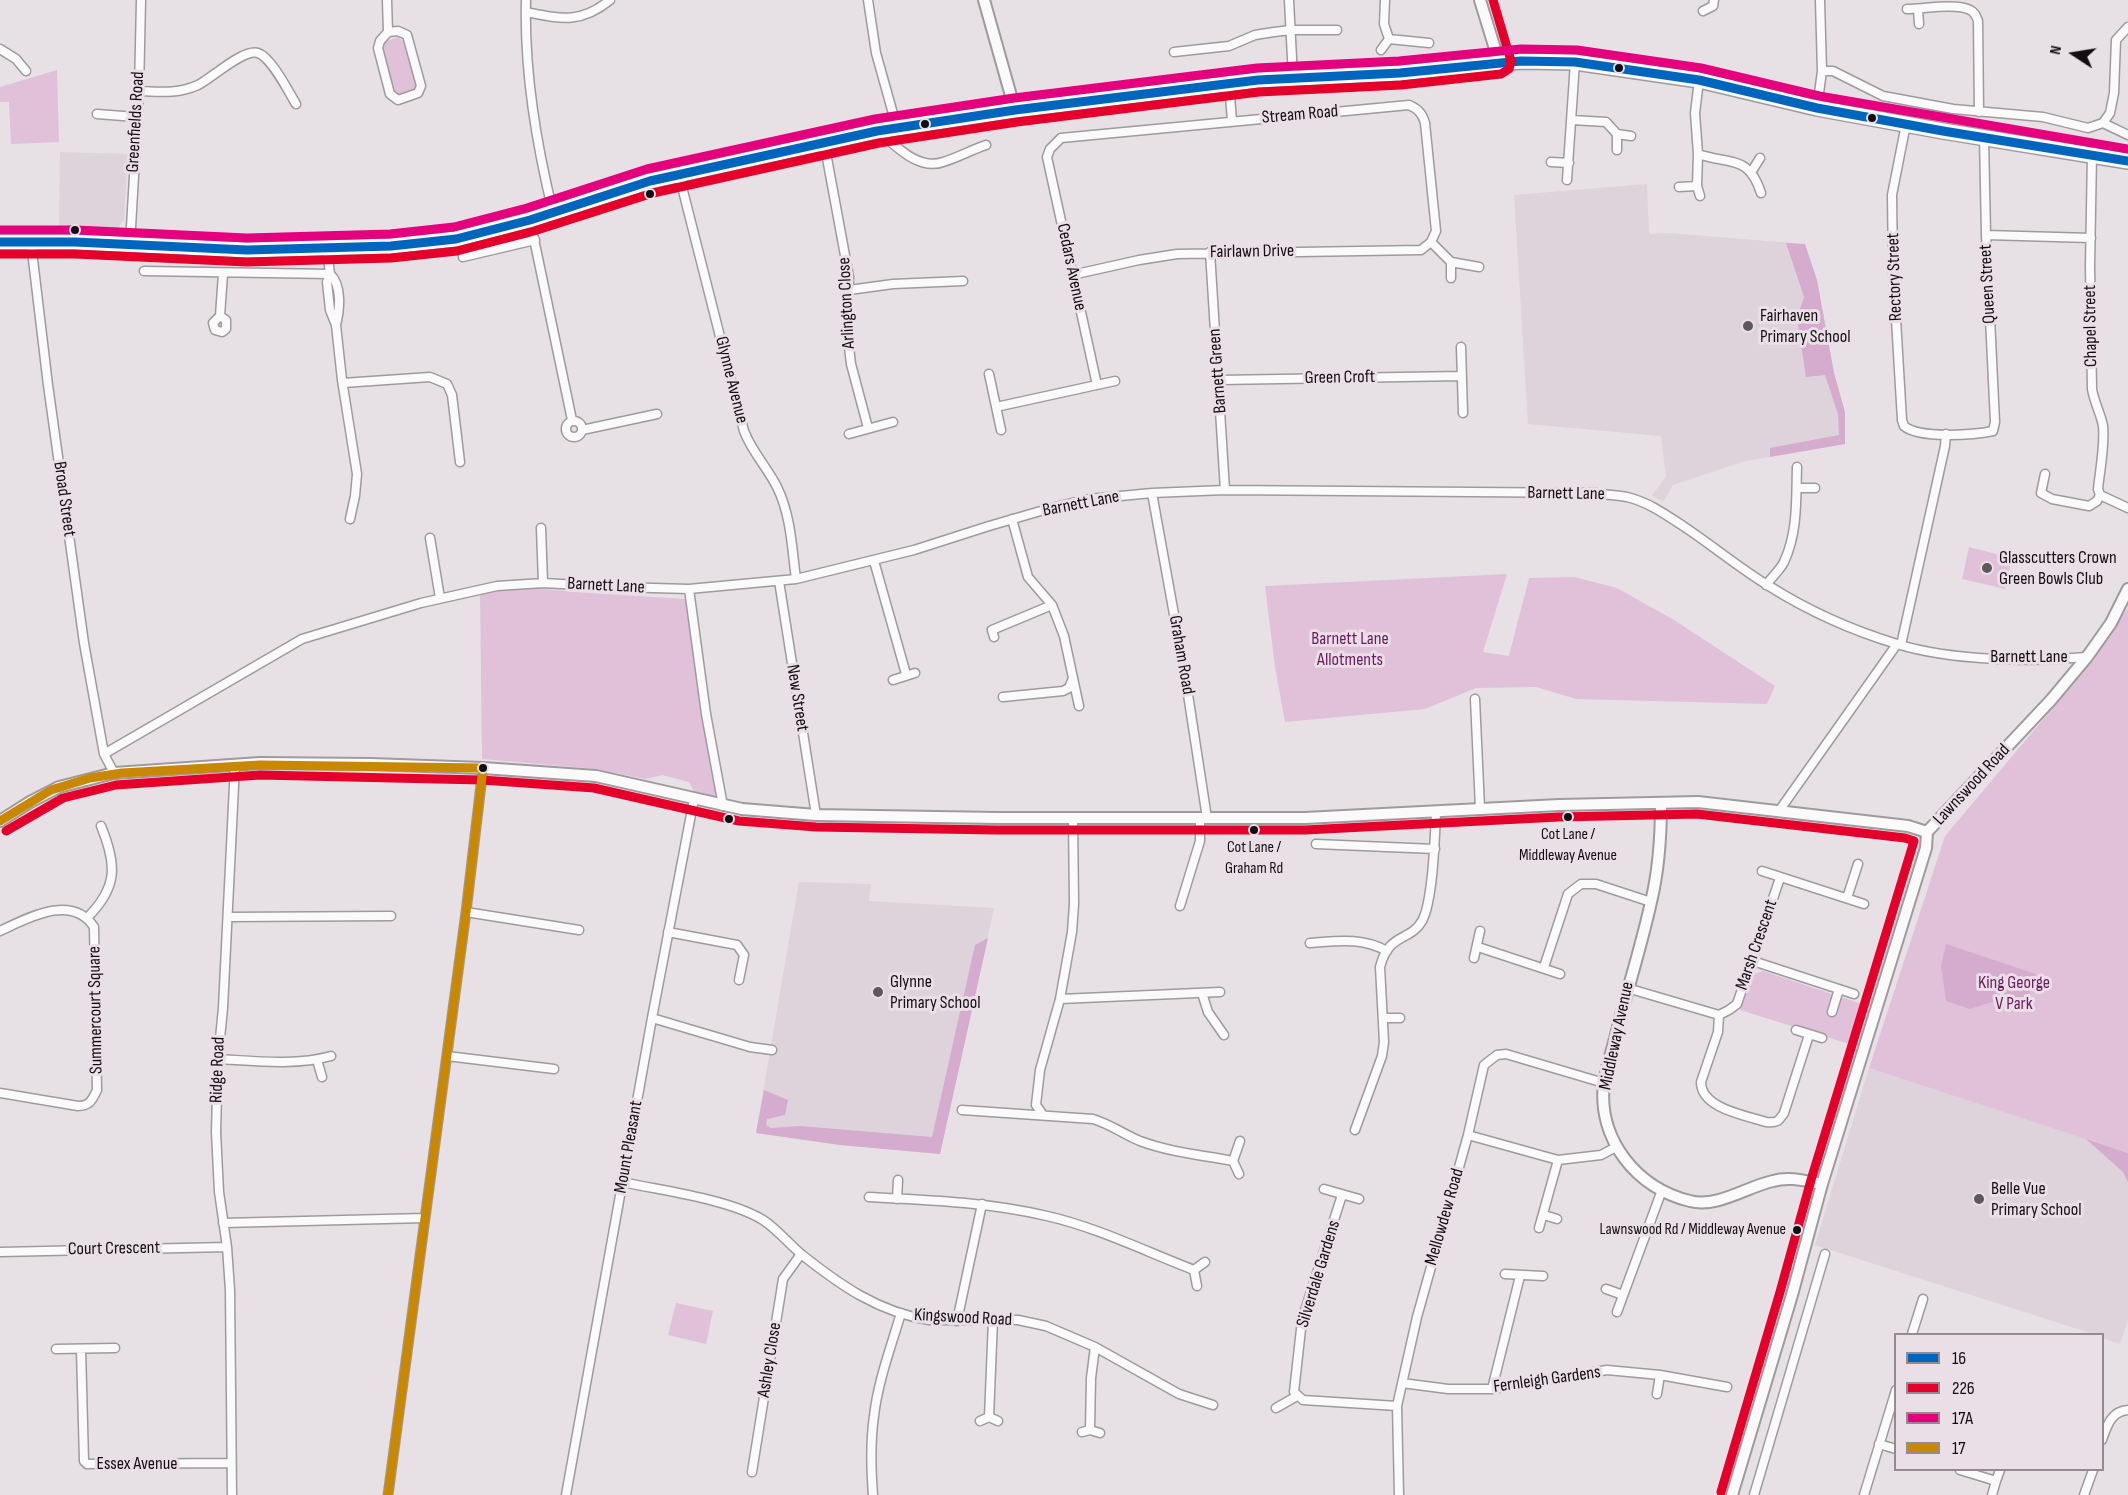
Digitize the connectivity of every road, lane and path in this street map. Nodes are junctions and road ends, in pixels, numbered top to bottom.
1 (141, 0) edge
2 (387, 0) edge
3 (526, 0) edge
4 (610, 0) edge
5 (868, 0) edge
6 (984, 0) edge
7 (1289, 0) edge
8 (1385, 0) edge
9 (1480, 0) edge
10 (1714, 0) edge
11 (1820, 0) edge
12 (1907, 9) dead end
13 (1918, 9) junction
14 (1703, 11) dead end
15 (526, 12) junction
16 (1919, 24) dead end
17 (2128, 27) edge
18 (1291, 30) junction
19 (1337, 30) dead end
20 (388, 32) junction
21 (1389, 39) junction
22 (1429, 43) dead end
23 (0, 49) edge
24 (1381, 50) dead end
25 (1174, 52) dead end
26 (1499, 62) junction
27 (1575, 62) junction
28 (26, 71) dead end
29 (1822, 71) junction
30 (1293, 78) junction
31 (1699, 80) junction
32 (1229, 83) junction
33 (139, 91) junction
34 (296, 104) dead end
35 (1817, 108) junction
36 (1015, 110) junction
37 (1979, 112) junction
38 (97, 114) dead end
39 (136, 117) junction
40 (1572, 120) junction
41 (1232, 121) junction
42 (2103, 123) junction
43 (1906, 124) junction
44 (897, 128) junction
45 (878, 131) junction
46 (1617, 134) junction
47 (2128, 135) edge
48 (1631, 136) dead end
49 (1984, 137) junction
50 (824, 142) junction
51 (987, 146) dead end
52 (1050, 149) joint
53 (1617, 150) dead end
54 (1698, 154) junction
55 (2092, 154) junction
56 (1760, 158) dead end
57 (1551, 162) dead end
58 (2128, 162) edge
59 (1569, 164) junction
60 (1752, 171) junction
61 (679, 175) junction
62 (1567, 180) dead end
63 (1697, 186) junction
64 (1679, 187) dead end
65 (1761, 193) dead end
66 (1700, 196) dead end
67 (553, 212) junction
68 (530, 220) junction
69 (1986, 235) junction
70 (2091, 237) junction
71 (535, 240) junction
72 (0, 242) edge
73 (1431, 242) junction
74 (31, 243) junction
75 (130, 244) junction
76 (327, 249) junction
77 (1210, 252) junction
78 (463, 257) dead end
79 (1451, 262) junction
80 (1479, 267) dead end
81 (144, 271) dead end
82 (223, 274) junction
83 (330, 274) junction
84 (1072, 275) junction
85 (1451, 278) dead end
86 (963, 281) dead end
87 (849, 290) junction
88 (220, 316) dead end
89 (1461, 347) dead end
90 (989, 374) dead end
91 (1462, 376) junction
92 (1219, 380) junction
93 (1115, 381) dead end
94 (342, 382) junction
95 (1097, 385) junction
96 (996, 407) junction
97 (1464, 413) dead end
98 (657, 414) dead end
99 (572, 420) junction
100 (893, 422) dead end
101 (868, 428) junction
102 (582, 430) junction
103 (1001, 430) dead end
104 (849, 434) dead end
105 (1946, 434) junction
106 (458, 446) junction
107 (448, 448) dead end
108 (460, 462) dead end
109 (1797, 467) dead end
110 (2045, 474) dead end
111 (1797, 488) junction
112 (1815, 488) dead end
113 (1225, 490) junction
114 (1152, 493) junction
115 (2100, 495) junction
116 (2128, 508) edge
117 (350, 519) dead end
118 (1012, 519) junction
119 (541, 528) dead end
120 (430, 538) dead end
121 (874, 561) junction
122 (796, 579) junction
123 (779, 581) junction
124 (543, 583) junction
125 (1766, 585) junction
126 (689, 589) junction
127 (2128, 589) edge
128 (440, 598) junction
129 (1052, 605) junction
130 (994, 638) dead end
131 (1899, 645) junction
132 (2087, 657) junction
133 (1073, 678) junction
134 (893, 680) dead end
135 (1003, 697) dead end
136 (1475, 699) dead end
137 (1079, 706) dead end
138 (104, 754) junction
139 (235, 765) junction
140 (483, 768) junction
141 (114, 773) junction
142 (694, 799) junction
143 (1661, 803) junction
144 (723, 806) junction
145 (1480, 808) junction
146 (1779, 811) junction
147 (1436, 812) junction
148 (816, 815) junction
149 (1073, 817) junction
150 (1204, 818) junction
151 (0, 821) edge
152 (101, 826) dead end
153 (1927, 832) junction
154 (1316, 844) dead end
155 (1435, 849) junction
156 (1858, 864) dead end
157 (1762, 872) dead end
158 (1780, 878) junction
159 (1175, 887) dead end
160 (1186, 890) junction
161 (1847, 898) junction
162 (1651, 902) junction
163 (1864, 904) dead end
164 (1180, 906) dead end
165 (466, 912) junction
166 (391, 916) dead end
167 (228, 917) junction
168 (87, 918) junction
169 (579, 930) dead end
170 (0, 931) edge
171 (1480, 931) dead end
172 (668, 932) junction
173 (1310, 943) dead end
174 (1478, 947) junction
175 (1387, 951) junction
176 (1474, 958) dead end
177 (1753, 961) junction
178 (1544, 967) junction
179 (1560, 974) dead end
180 (739, 980) dead end
181 (1627, 988) junction
182 (1839, 989) junction
183 (1220, 992) dead end
184 (1202, 993) junction
185 (1854, 994) dead end
186 (1060, 999) junction
187 (1832, 1012) dead end
188 (1719, 1015) junction
189 (651, 1018) junction
190 (1383, 1018) junction
191 (1400, 1018) dead end
192 (1796, 1030) dead end
193 (1224, 1035) dead end
194 (1809, 1035) junction
195 (1822, 1038) dead end
196 (772, 1050) dead end
197 (331, 1056) dead end
198 (447, 1056) junction
199 (218, 1059) junction
200 (316, 1060) junction
201 (554, 1069) dead end
202 (322, 1077) dead end
203 (1604, 1083) junction
204 (0, 1093) edge
205 (962, 1110) dead end
206 (1042, 1115) junction
207 (1355, 1130) dead end
208 (1468, 1134) junction
209 (1240, 1141) dead end
210 (1617, 1148) junction
211 (1558, 1160) junction
212 (1233, 1161) junction
213 (1239, 1174) dead end
214 (898, 1180) dead end
215 (623, 1182) junction
216 (1822, 1184) junction
217 (1324, 1189) dead end
218 (1662, 1190) junction
219 (1342, 1195) junction
220 (869, 1197) dead end
221 (897, 1198) junction
222 (1359, 1199) dead end
223 (982, 1204) junction
224 (1544, 1215) junction
225 (425, 1218) junction
226 (1557, 1219) dead end
227 (223, 1223) junction
228 (1539, 1228) dead end
229 (227, 1247) junction
230 (0, 1252) edge
231 (801, 1254) junction
232 (1825, 1254) dead end
233 (1205, 1262) dead end
234 (1194, 1270) junction
235 (1505, 1274) dead end
236 (1520, 1276) junction
237 (1543, 1276) dead end
238 (1197, 1286) dead end
239 (1606, 1289) dead end
240 (1623, 1295) junction
241 (1923, 1299) dead end
242 (1617, 1312) dead end
243 (901, 1313) junction
244 (993, 1320) junction
245 (957, 1321) junction
246 (1913, 1333) edge
247 (1095, 1347) junction
248 (115, 1348) dead end
249 (56, 1349) dead end
250 (81, 1349) junction
251 (1660, 1375) junction
252 (1402, 1383) junction
253 (1727, 1387) dead end
254 (1492, 1389) junction
255 (1657, 1395) dead end
256 (1297, 1396) junction
257 (1894, 1396) edge
258 (1213, 1405) dead end
259 (1397, 1406) junction
260 (1276, 1408) dead end
261 (2128, 1410) edge
262 (998, 1421) dead end
263 (1100, 1433) dead end
264 (2104, 1437) edge
265 (1879, 1444) junction
266 (1894, 1448) edge
267 (231, 1463) junction
268 (1963, 1471) edge
269 (2000, 1471) edge
270 (2093, 1471) edge
271 (752, 1473) dead end
272 (1996, 1481) junction
273 (232, 1495) edge
274 (388, 1495) edge
275 (566, 1495) edge
276 (873, 1495) edge
277 (1399, 1495) edge
278 (1732, 1495) edge
279 (1754, 1495) edge
280 (1864, 1495) edge
281 (1992, 1495) edge
282 (2084, 1495) edge

1 - 33 street, Greenfields Road
2 - 20 street
3 - 15 street
4 - 15 street
5 - 44 street
6 - 36 street
7 - 18 street
8 - 21 street
9 - 26 street
10 - 14 street
11 - 29 street
12 - 13 street
13 - 16 street
13 - 37 street
15 - 67 street
17 - 42 street
18 - 19 street
18 - 25 street
18 - 30 street
20 - 20 street
21 - 22 street
21 - 24 street
23 - 28 street
26 - 27 highway, Stream Road
26 - 30 highway, Stream Road
27 - 31 highway, Stream Road
27 - 40 street
29 - 35 street
29 - 37 street
30 - 32 highway, Stream Road
31 - 35 highway, Stream Road
31 - 54 street
32 - 36 highway, Stream Road
32 - 41 street
33 - 34 street
33 - 39 street, Greenfields Road
35 - 43 highway, Stream Road
36 - 44 highway, Stream Road
37 - 42 street
38 - 39 street
39 - 75 street, Greenfields Road
40 - 46 street
40 - 59 street
41 - 52 street, Stream Road
41 - 73 street, Stream Road
42 - 47 street
43 - 49 highway, Stream Road
43 - 105 street, Rectory Street
44 - 45 highway, Stream Road
45 - 50 highway, Stream Road
45 - 51 street
46 - 48 street
46 - 53 street
49 - 55 highway, Stream Road
49 - 69 street, Queen Street
50 - 61 highway, Stream Road
50 - 87 street, Arlington Close
52 - 84 street, Cedars Avenue
54 - 60 street
54 - 63 street
55 - 58 highway, Stream Road
55 - 70 street, Chapel Street
56 - 60 street
57 - 59 street
59 - 62 street
60 - 65 street
61 - 67 highway, Stream Road
61 - 122 street, Glynne Avenue
63 - 64 street
63 - 66 street
67 - 68 highway, Stream Road
68 - 71 street
68 - 76 highway, Stream Road
69 - 70 street
69 - 105 street, Queen Street
70 - 115 street, Chapel Street
71 - 78 street
71 - 99 street
72 - 74 highway, Stream Road
73 - 77 street, Fairlawn Drive
73 - 79 street
74 - 75 highway, Stream Road
74 - 138 street, Broad Street
75 - 76 highway, Stream Road
76 - 83 street
77 - 84 street, Fairlawn Drive
77 - 92 street, Barnett Green
79 - 80 street
79 - 85 street
81 - 82 street
82 - 83 street
82 - 88 street
83 - 94 street
84 - 95 street, Cedars Avenue
86 - 87 street
87 - 101 street, Arlington Close
89 - 91 street
90 - 96 street
91 - 92 street, Green Croft
91 - 97 street
92 - 113 street, Barnett Green
93 - 95 street
94 - 106 street
94 - 117 street
95 - 96 street
96 - 103 street
98 - 102 street
99 - 102 street
99 - 102 street
100 - 101 street
101 - 104 street
105 - 131 street
106 - 107 street
106 - 108 street
109 - 111 street
110 - 115 street
111 - 112 street
111 - 125 street
113 - 114 street, Barnett Lane
113 - 125 street, Barnett Lane
114 - 118 street, Barnett Lane
114 - 150 street, Graham Road
115 - 116 street
118 - 121 street, Barnett Lane
118 - 129 street
119 - 124 street
120 - 128 street
121 - 122 street, Barnett Lane
121 - 134 street
122 - 123 street, Barnett Lane
123 - 126 street, Barnett Lane
123 - 148 street, New Street
124 - 126 street, Barnett Lane
124 - 128 street, Barnett Lane
125 - 131 street, Barnett Lane
126 - 144 street
127 - 132 street, Lawnswood Road
128 - 138 street, Barnett Lane
129 - 130 street
129 - 133 street
131 - 132 street, Barnett Lane
131 - 146 street
132 - 153 street, Lawnswood Road
133 - 135 street
133 - 137 street
136 - 145 street
138 - 141 street
139 - 140 street
139 - 141 street
139 - 167 street, Ridge Road
140 - 142 street
140 - 165 street
141 - 151 street
142 - 144 street
142 - 172 street, Mount Pleasant
143 - 145 street
143 - 146 street
143 - 162 street, Middleway Avenue
144 - 148 street
145 - 147 street
146 - 153 street
147 - 150 street
147 - 155 street
148 - 149 street
149 - 150 street
149 - 186 street
150 - 160 street, Graham Road
152 - 168 street
153 - 216 street, Lawnswood Road
154 - 155 street
155 - 175 street
156 - 161 street
157 - 158 street
158 - 161 street
158 - 177 street, Marsh Crescent
159 - 160 street
160 - 164 street, Graham Road
161 - 163 street
162 - 178 street
162 - 181 street, Middleway Avenue
165 - 169 street
165 - 198 street
166 - 167 street
167 - 199 street, Ridge Road
168 - 170 street
168 - 204 street, Summercourt Square
171 - 174 street
172 - 180 street
172 - 189 street, Mount Pleasant
173 - 175 street
174 - 176 street
174 - 178 street
175 - 190 street
177 - 182 street
177 - 188 street, Marsh Crescent
178 - 179 street
181 - 188 street
181 - 203 street, Middleway Avenue
182 - 185 street
182 - 187 street
183 - 184 street
184 - 186 street
184 - 193 street
186 - 206 street
188 - 194 street
189 - 196 street
189 - 215 street, Mount Pleasant
190 - 191 street
190 - 207 street
192 - 194 street
194 - 195 street
197 - 200 street
198 - 201 street
198 - 225 street
199 - 200 street
199 - 227 street, Ridge Road
200 - 202 street
203 - 208 street, Mellowdew Road
203 - 210 street, Middleway Avenue
205 - 206 street
206 - 212 street
208 - 211 street
208 - 252 street, Mellowdew Road
209 - 212 street
210 - 211 street
210 - 218 street, Middleway Avenue
211 - 224 street
212 - 213 street
214 - 221 street
215 - 231 street, Kingswood Road
215 - 275 street, Mount Pleasant
216 - 218 street, Middleway Avenue
216 - 278 street, Lawnswood Road
217 - 219 street
218 - 240 street
219 - 222 street
219 - 256 street, Silverdale Gardens
220 - 221 street
221 - 223 street
223 - 234 street
223 - 245 street
224 - 226 street
224 - 228 street
225 - 227 street
225 - 274 street
227 - 229 street, Ridge Road
229 - 230 street, Court Crescent
229 - 267 street, Ridge Road
231 - 243 street, Kingswood Road
231 - 271 street, Ashley Close
232 - 279 street
233 - 234 street
234 - 238 street
235 - 236 street
236 - 237 street
236 - 254 street
239 - 240 street
240 - 242 street
241 - 246 street
243 - 245 street, Kingswood Road
243 - 276 street
244 - 245 street, Kingswood Road
244 - 247 street, Kingswood Road
244 - 262 street
247 - 258 street, Kingswood Road
247 - 263 street
248 - 250 street
249 - 250 street
250 - 267 street, Essex Avenue
251 - 253 street, Fernleigh Gardens
251 - 254 street, Fernleigh Gardens
251 - 255 street
252 - 254 street, Fernleigh Gardens
252 - 259 street, Mellowdew Road
256 - 259 street
256 - 260 street
257 - 265 street
259 - 277 street, Mellowdew Road
261 - 264 street
265 - 266 street
265 - 280 street
267 - 273 street, Ridge Road
268 - 272 street
269 - 272 street
270 - 282 street
272 - 281 street

